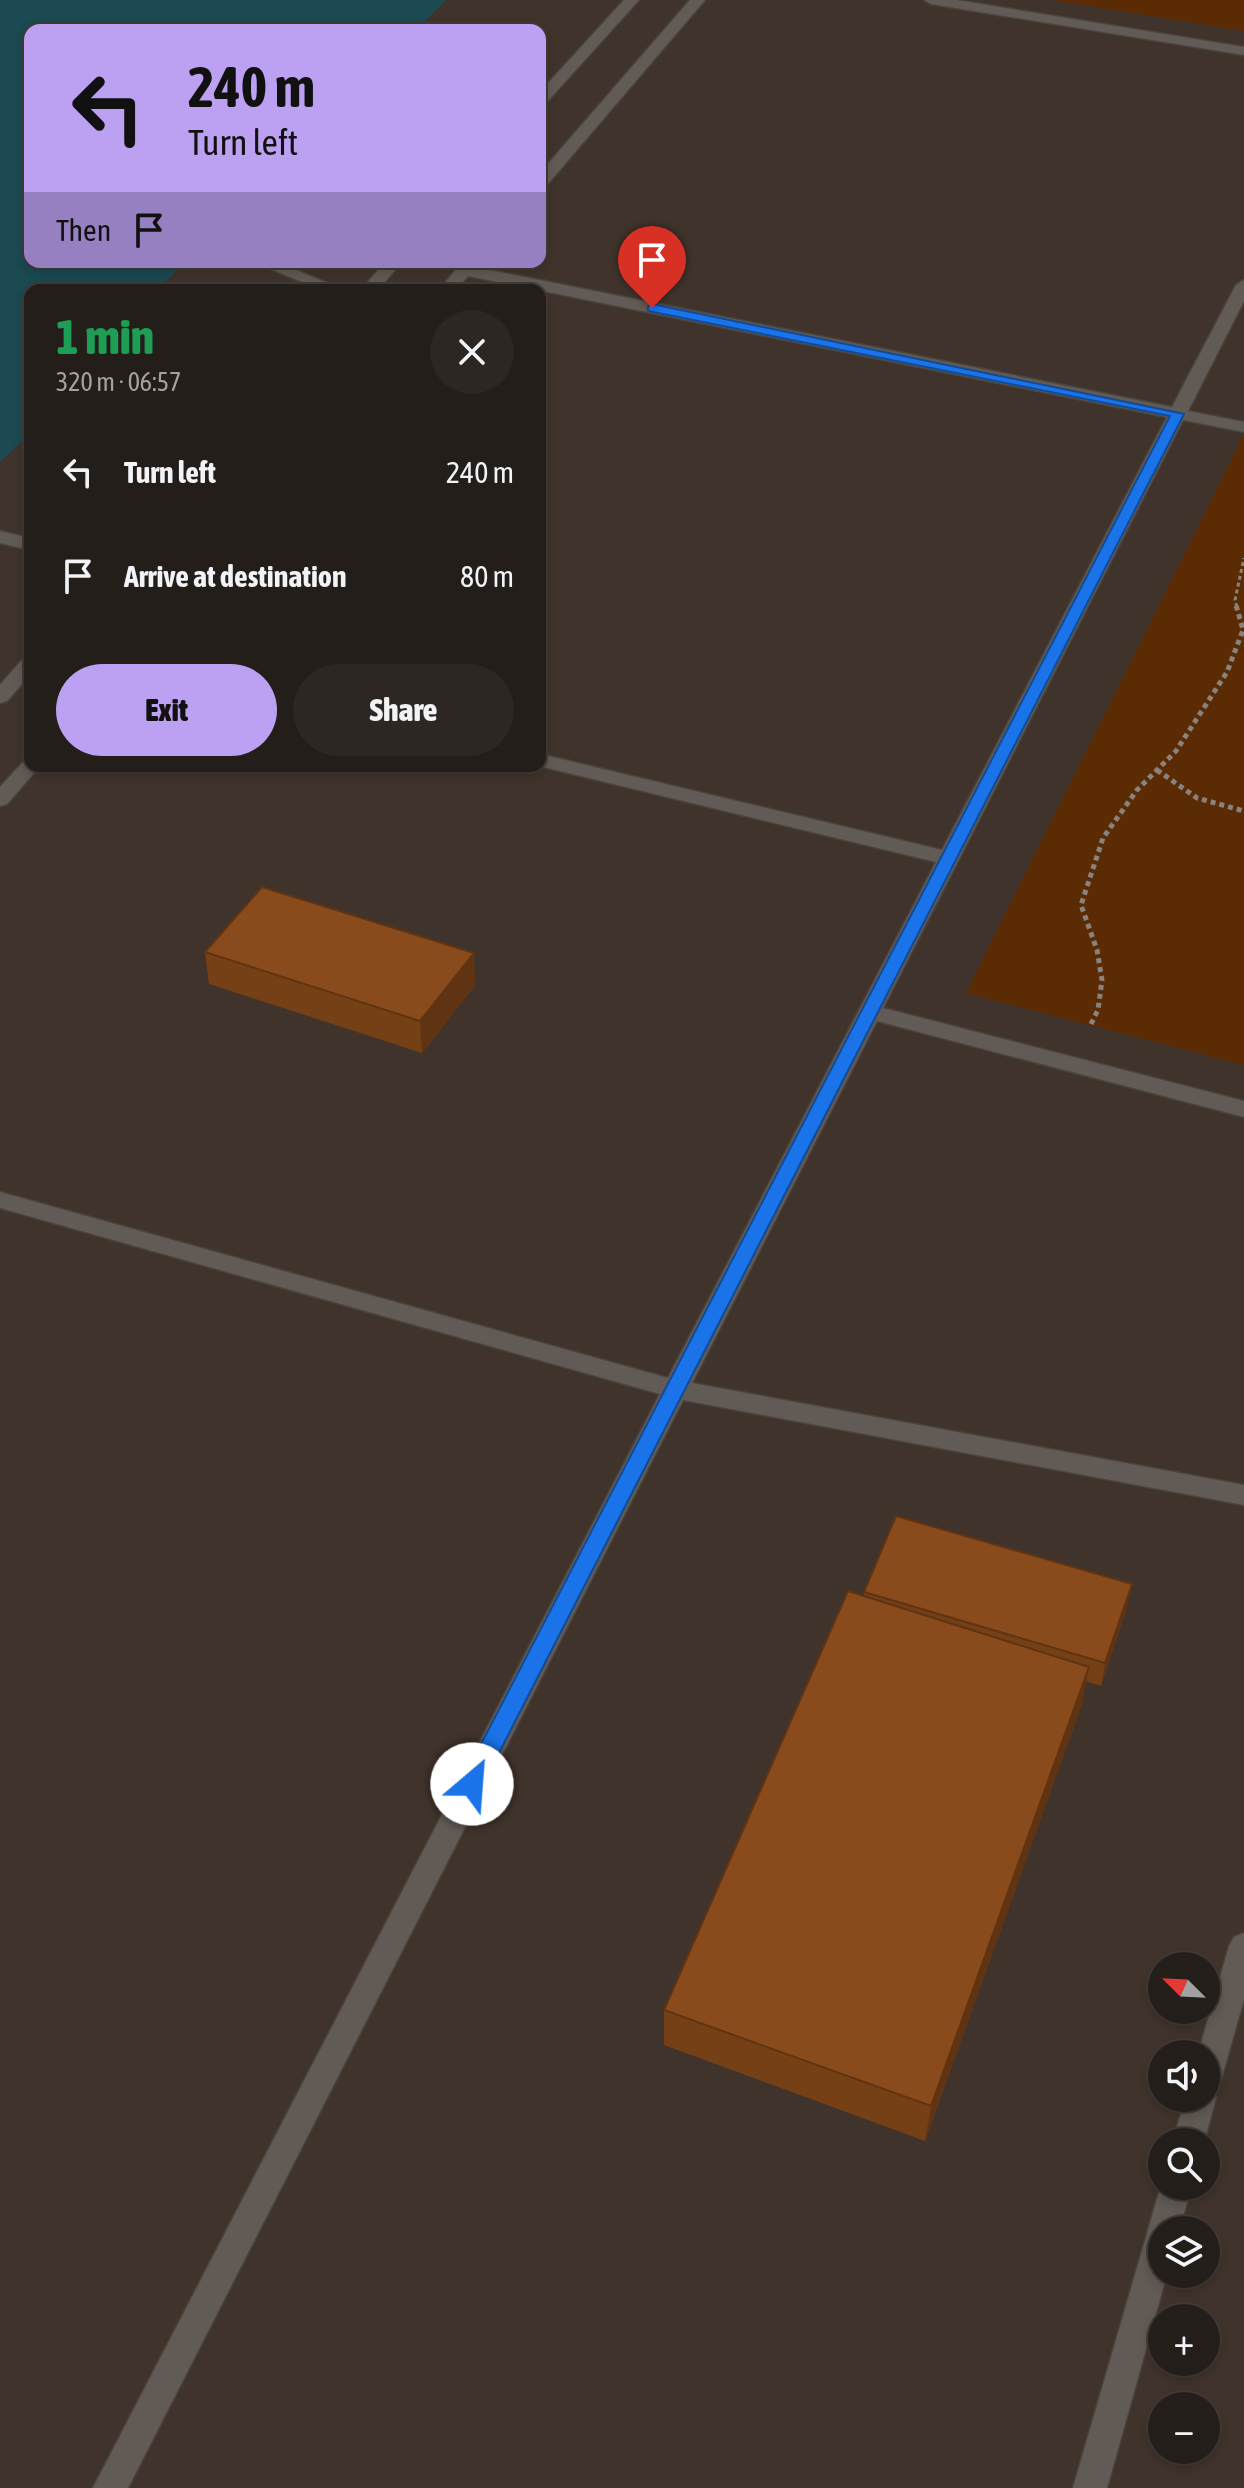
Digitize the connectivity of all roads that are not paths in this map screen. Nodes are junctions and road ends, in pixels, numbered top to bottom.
1 (632, 0) edge
2 (698, 0) edge
3 (931, 0) edge
4 (1244, 51) edge
5 (546, 94) edge
6 (546, 176) edge
7 (278, 268) edge
8 (389, 268) edge
9 (466, 268) edge
10 (478, 268) edge
11 (320, 284) edge
12 (374, 284) edge
13 (452, 284) edge
14 (1244, 285) edge
15 (1178, 414) junction
16 (1244, 427) edge
17 (0, 537) edge
18 (24, 543) edge
19 (24, 670) edge
20 (0, 697) edge
21 (546, 761) edge
22 (25, 772) edge
23 (0, 800) edge
24 (949, 858) junction
25 (870, 1012) junction
26 (1244, 1109) edge
27 (0, 1200) edge
28 (675, 1389) junction
29 (1244, 1495) edge
30 (1244, 1946) edge
31 (1217, 2040) edge
32 (1148, 2285) edge
33 (110, 2488) edge
34 (1090, 2488) edge

1 - 5 lane
2 - 6 lane
3 - 4 lane
7 - 11 lane
8 - 12 lane
9 - 13 lane
10 - 15 lane
14 - 15 lane
15 - 16 lane
15 - 24 lane
17 - 18 lane
19 - 20 lane
21 - 24 lane
22 - 23 lane
24 - 25 lane
25 - 26 lane
25 - 28 lane
27 - 28 lane
28 - 29 lane
28 - 33 lane
30 - 31 lane
32 - 34 lane

